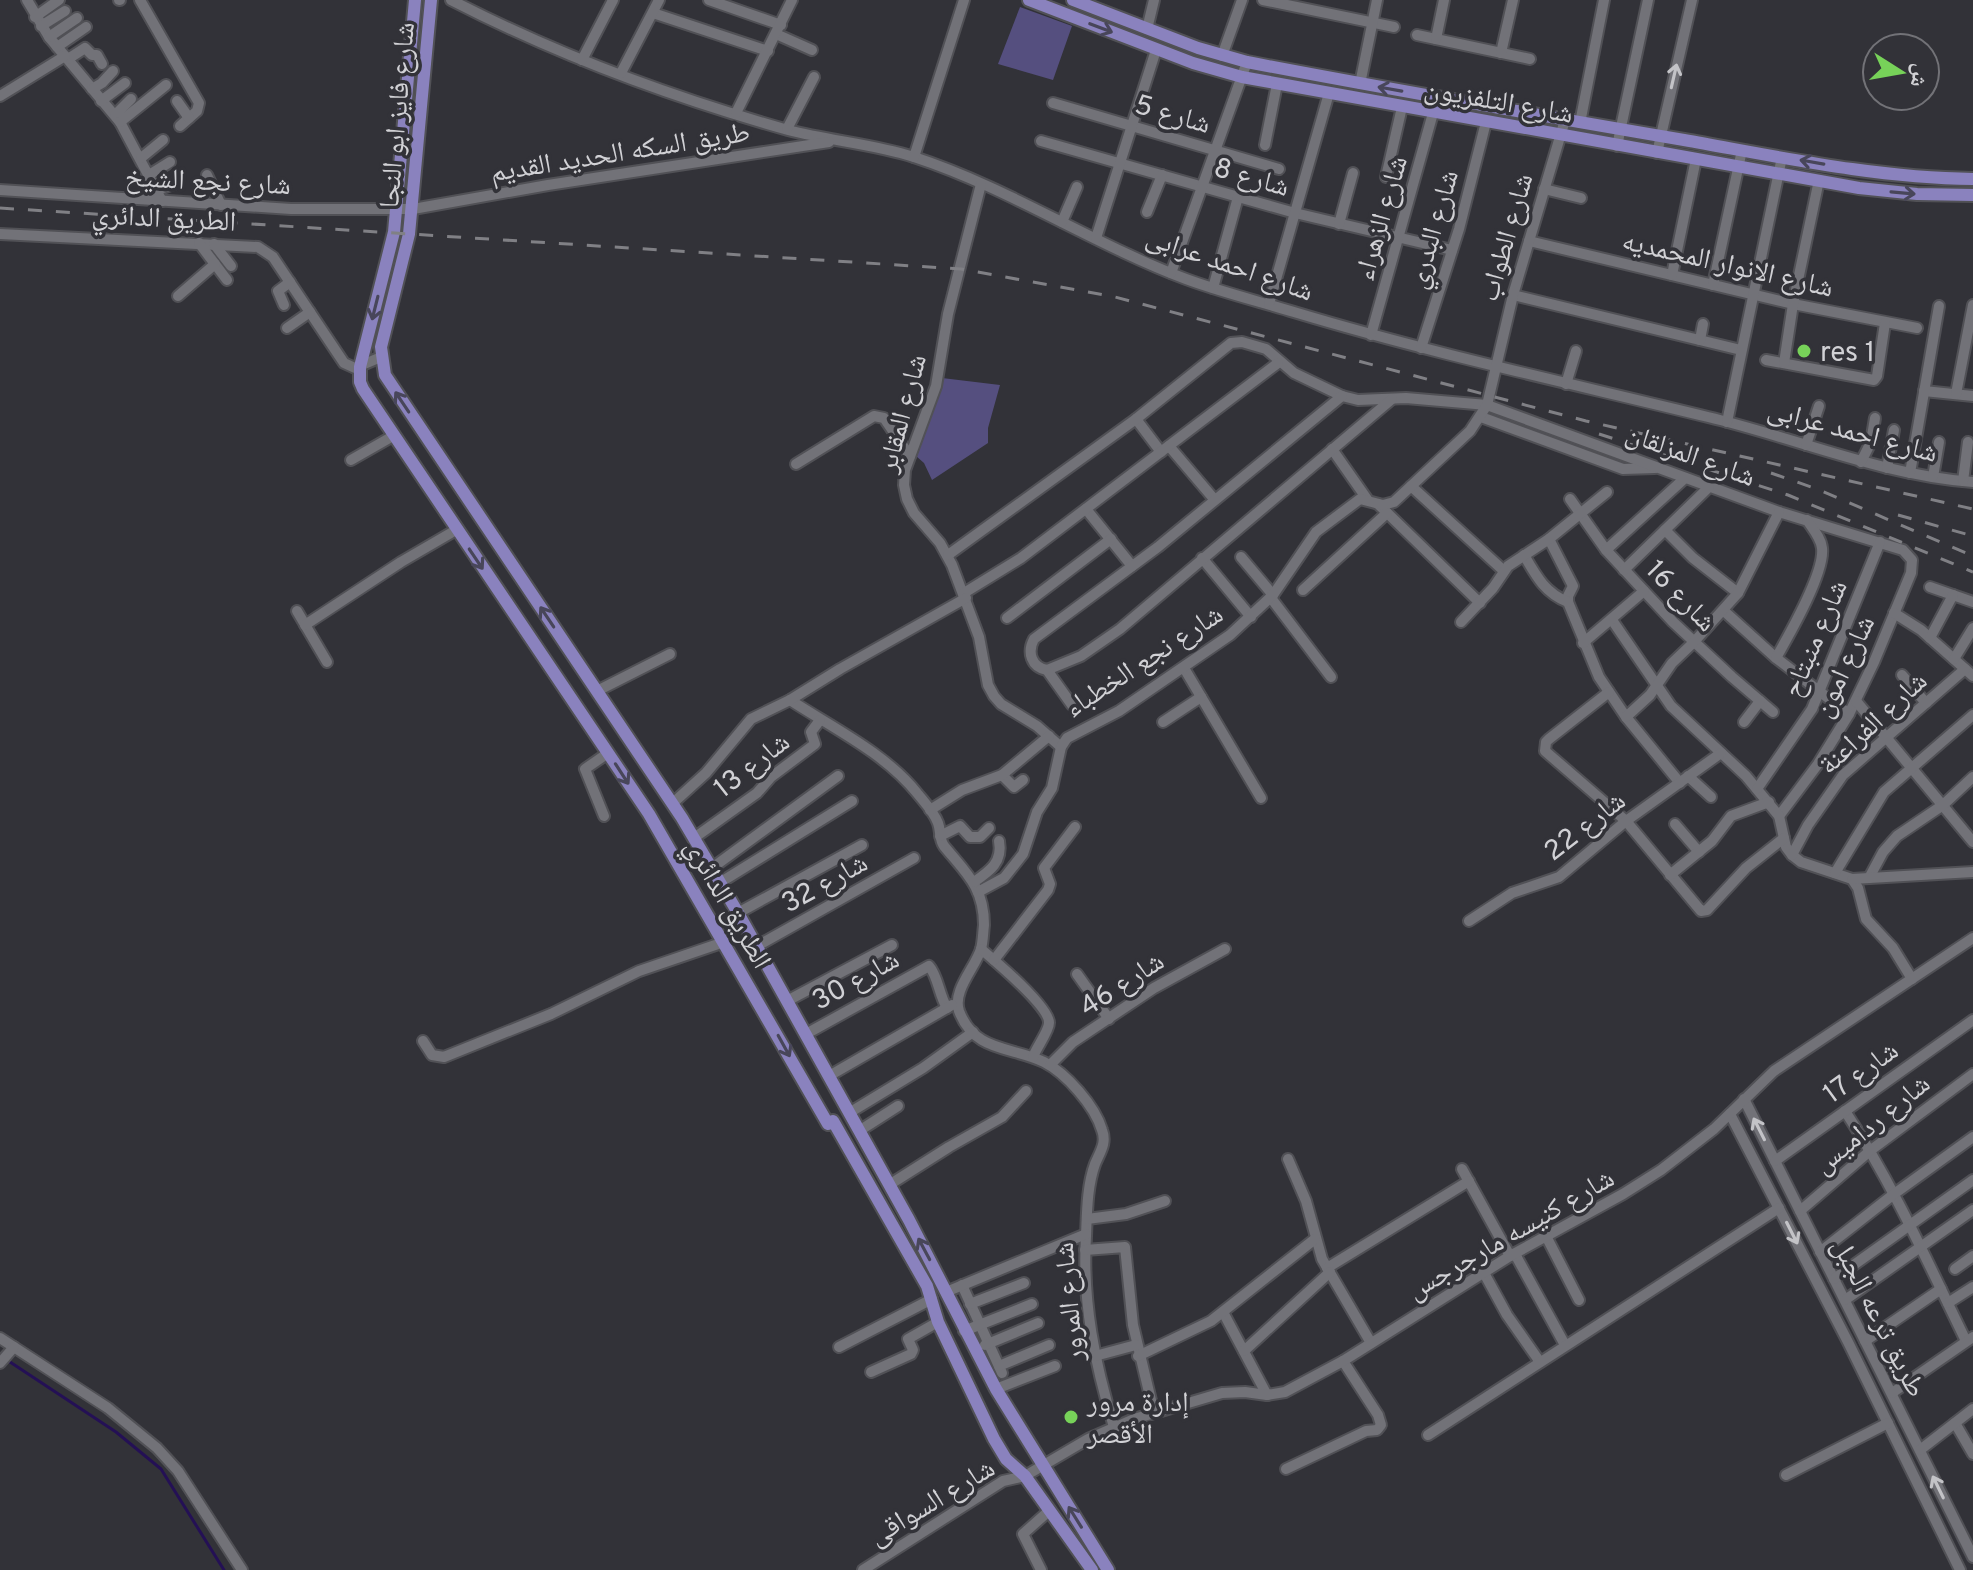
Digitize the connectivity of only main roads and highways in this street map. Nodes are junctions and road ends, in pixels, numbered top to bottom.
1 (415, 0) edge
2 (431, 0) edge
3 (1029, 0) edge
4 (1073, 0) edge
5 (1198, 48) junction
6 (1193, 63) junction
7 (1863, 171) junction
8 (1973, 179) edge
9 (1859, 188) junction
10 (1973, 195) edge
11 (381, 357) joint
12 (360, 367) joint
13 (576, 660) junction
14 (554, 674) junction
15 (785, 997) junction
16 (761, 1007) junction
17 (1030, 1444) junction
18 (1006, 1459) junction
19 (1092, 1570) edge
20 (1108, 1570) edge

1 -> 12 main road, شارع فايز ابو النجا
2 - 11 main road, شارع فايز ابو النجا
3 -> 6 main road, شارع التلفزيون
4 - 5 main road, شارع التلفزيون
5 - 6 main road
7 -> 5 main road, شارع التلفزيون
6 - 9 main road, شارع التلفزيون
7 - 8 main road, شارع التلفزيون
7 - 9 main road
9 -> 10 main road, شارع التلفزيون
13 -> 11 main road, الطريق الدائري
12 -> 14 main road, الطريق الدائري
13 - 14 main road
13 - 15 main road, الطريق الدائري
14 -> 16 main road, الطريق الدائري
15 - 16 main road
17 -> 15 main road, الطريق الدائري
16 -> 18 main road, الطريق الدائري
17 - 18 main road
20 -> 17 main road, الطريق الدائري
18 - 19 main road, الطريق الدائري

